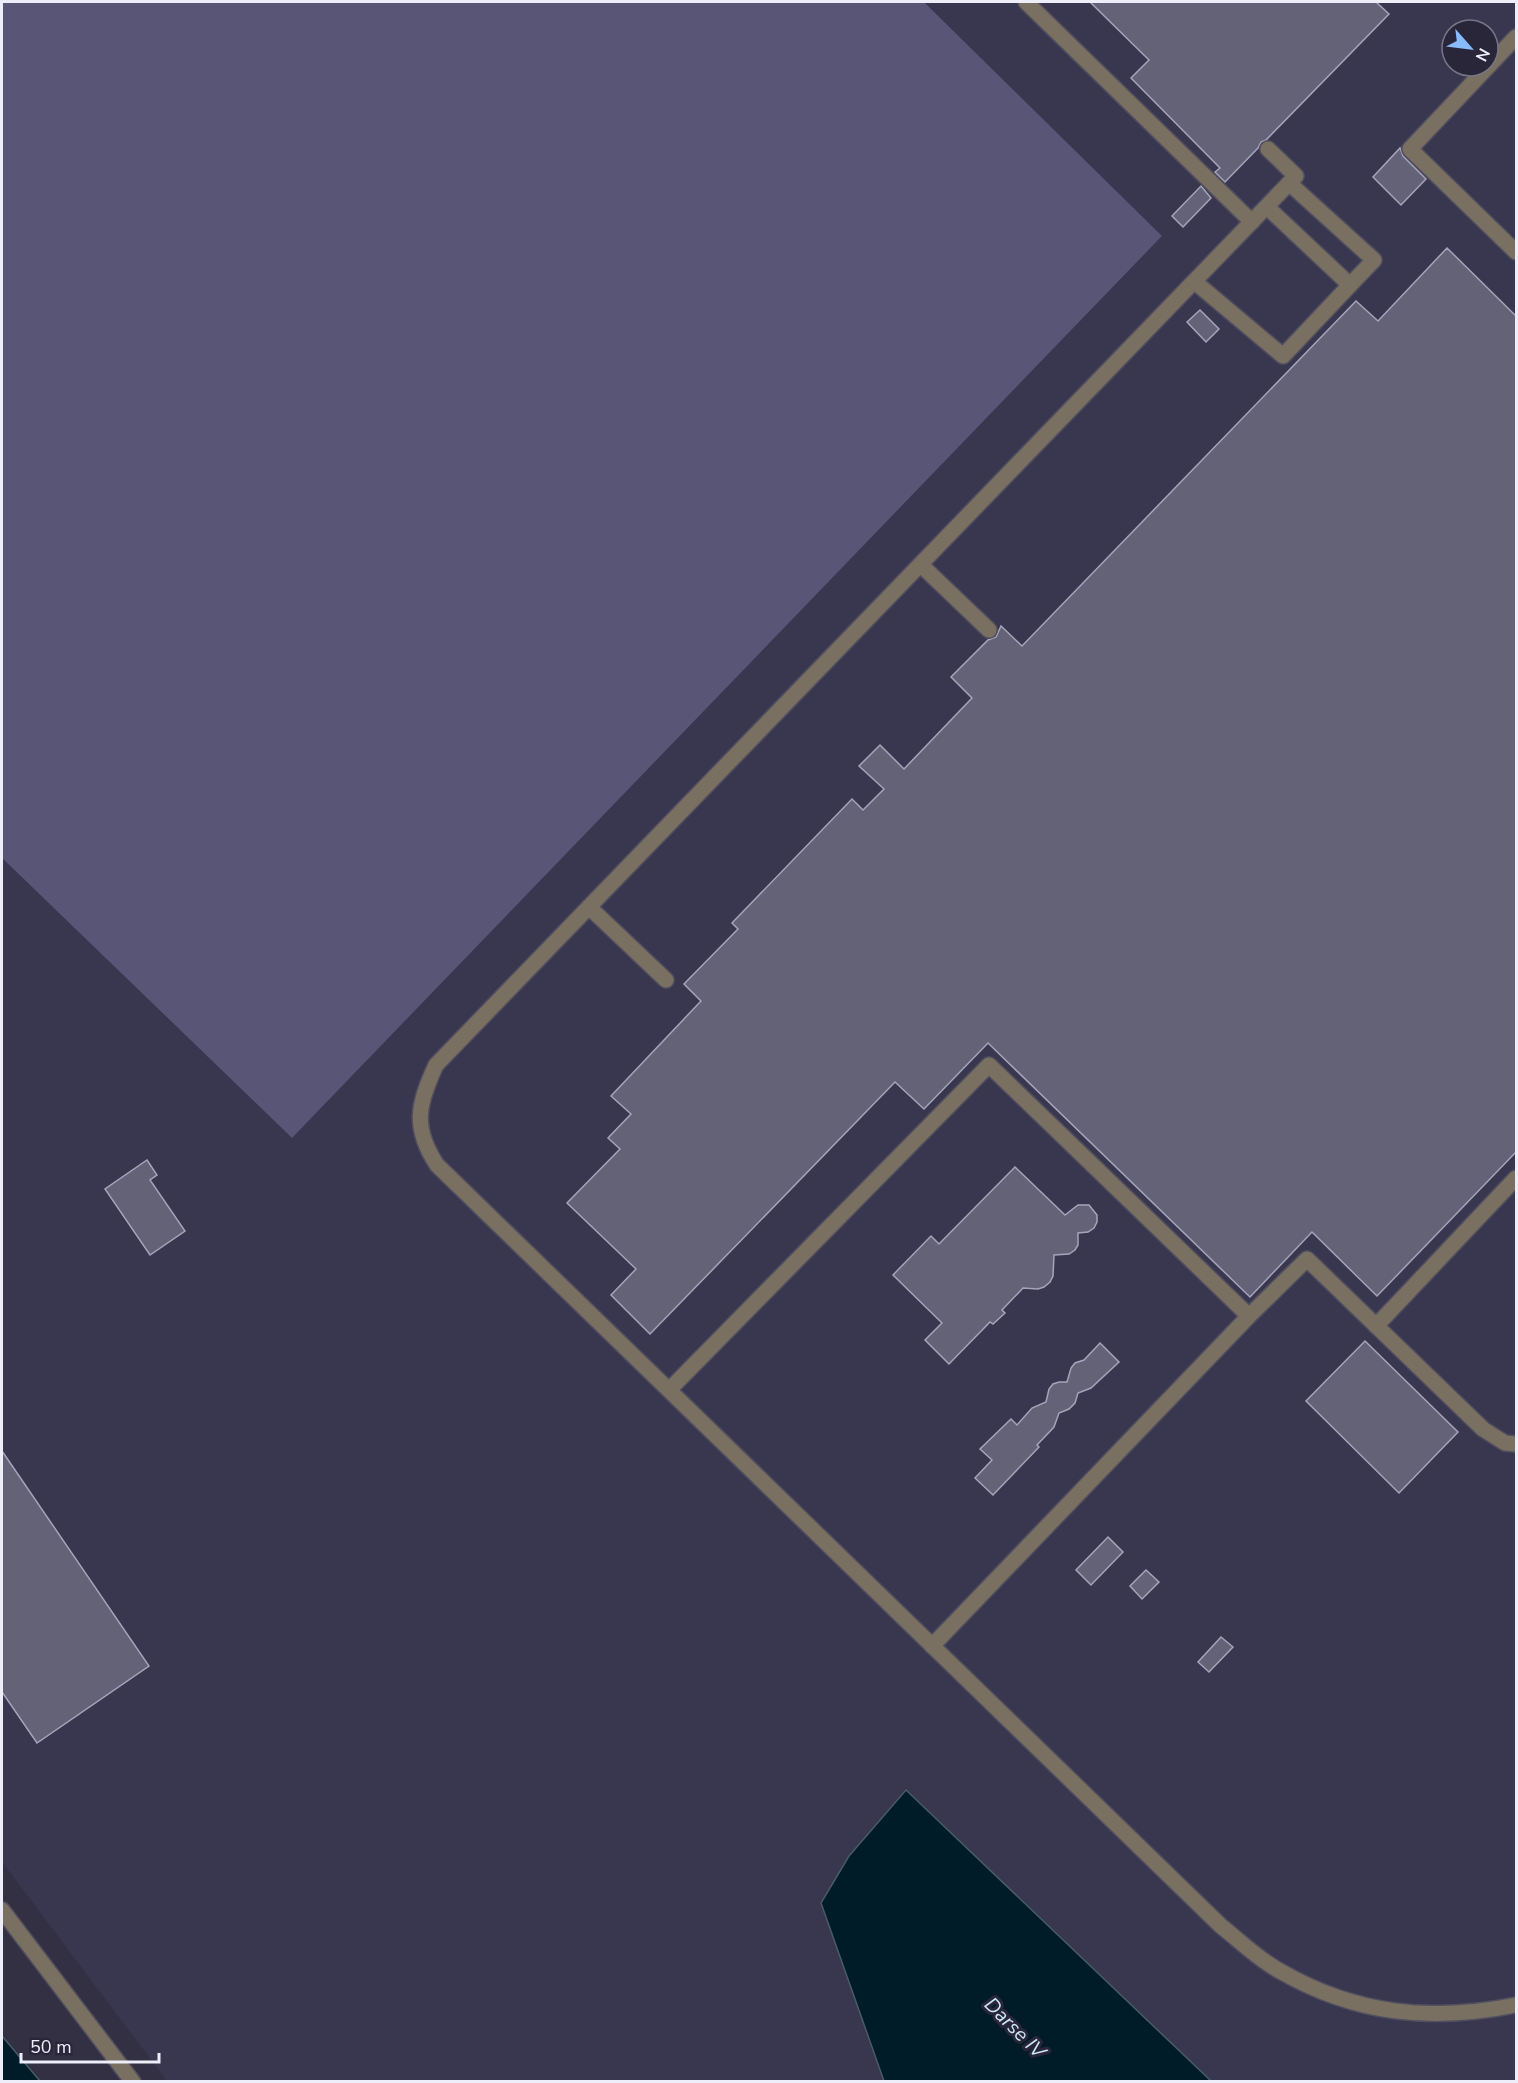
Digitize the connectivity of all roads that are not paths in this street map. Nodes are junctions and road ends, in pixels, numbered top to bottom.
1 (1026, 2) edge
2 (1516, 37) edge
3 (1268, 149) dead end
4 (1289, 183) junction
5 (1267, 207) junction
6 (1252, 222) junction
7 (1516, 252) edge
8 (1195, 282) junction
9 (1350, 285) junction
10 (921, 564) junction
11 (989, 630) dead end
12 (589, 908) junction
13 (666, 980) dead end
14 (1516, 1178) edge
15 (1249, 1316) junction
16 (1376, 1326) junction
17 (669, 1390) junction
18 (1516, 1444) edge
19 (932, 1646) junction
20 (2, 1910) edge
21 (1516, 2005) edge
22 (133, 2082) edge

1 - 6 street
2 - 7 street
3 - 4 street
4 - 5 street
4 - 9 street
5 - 6 street
5 - 9 street
6 - 8 street
8 - 9 street
8 - 10 street
10 - 11 street
10 - 12 street
12 - 13 street
12 - 17 street
14 - 16 street
15 - 16 street
15 - 17 street
15 - 19 street
16 - 18 street
17 - 19 street
19 - 21 street
20 - 22 street

